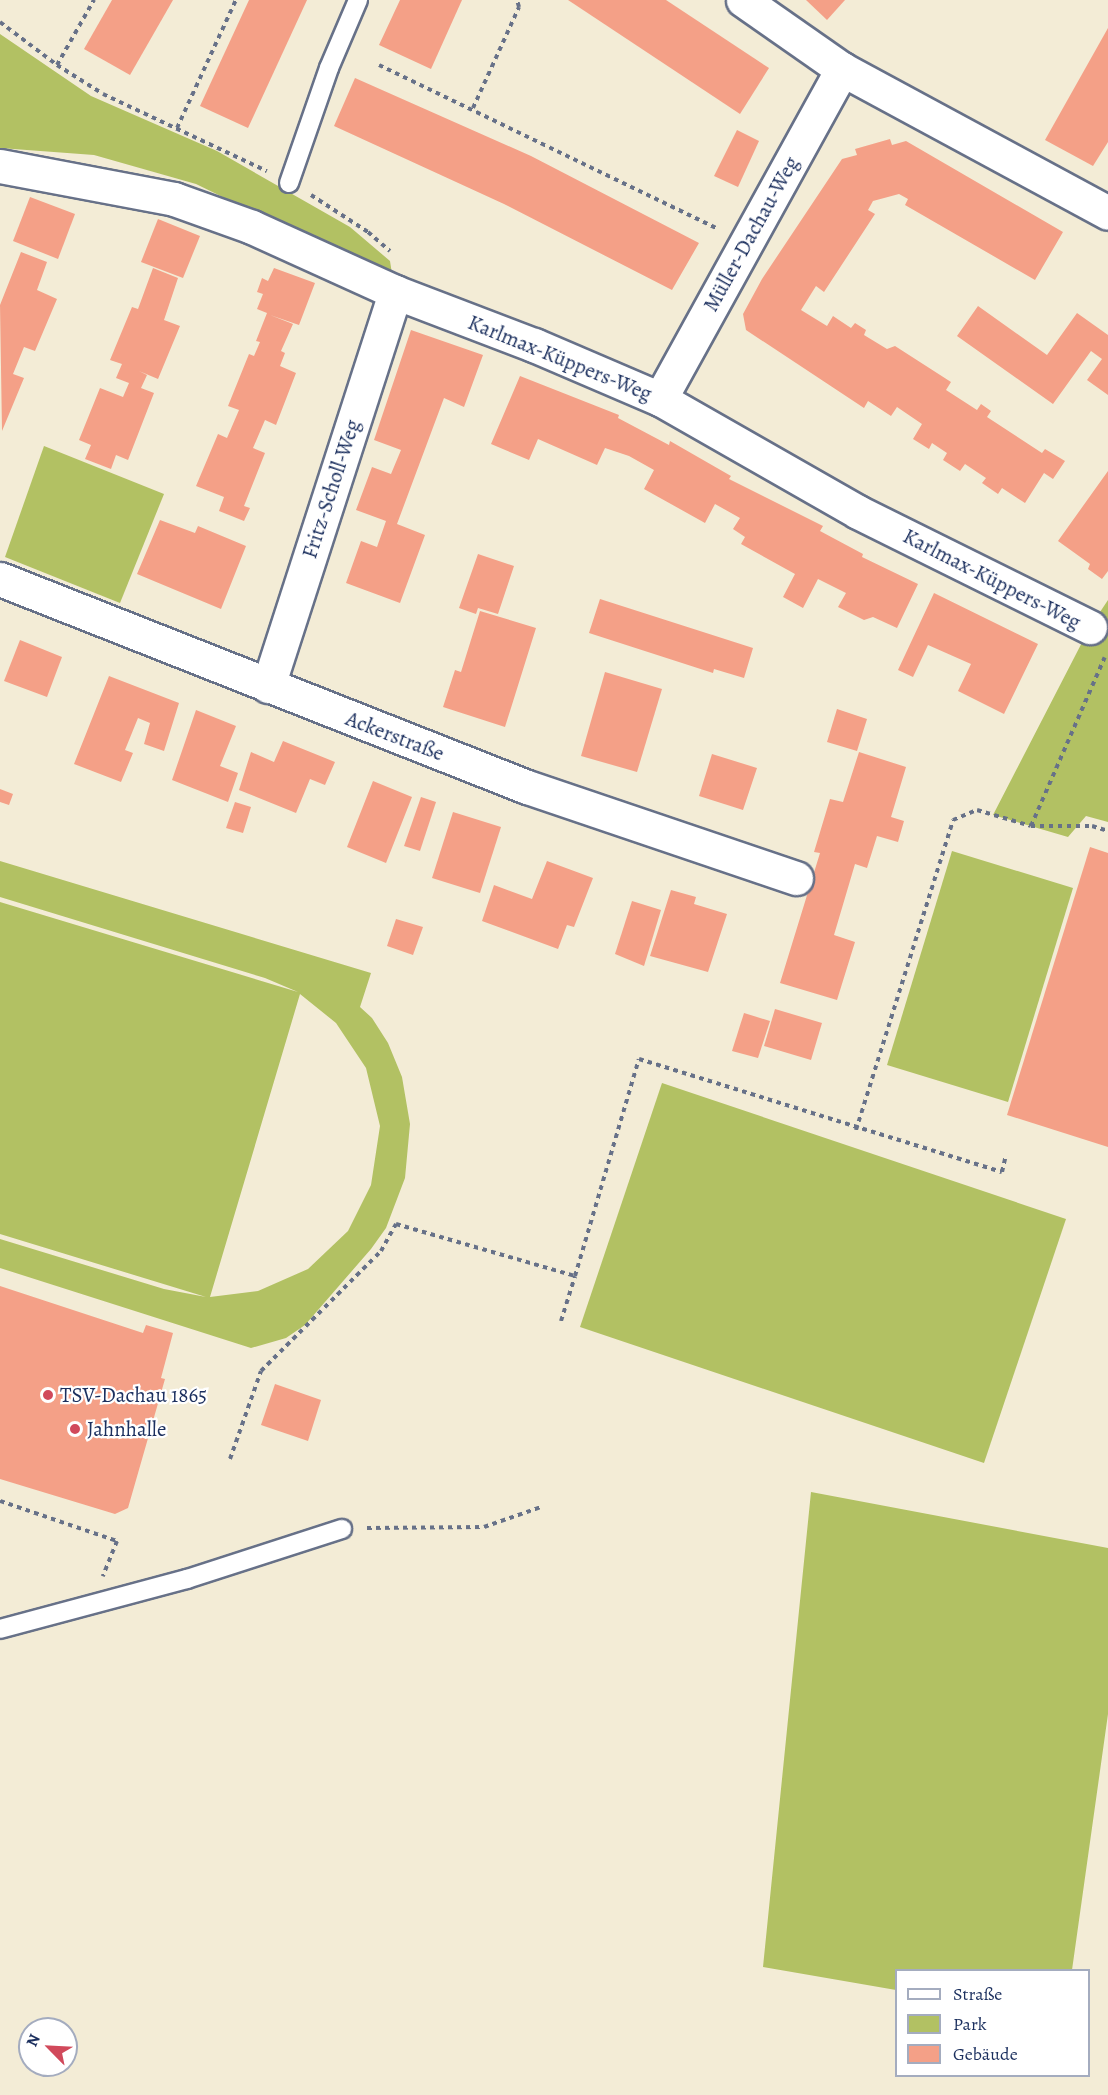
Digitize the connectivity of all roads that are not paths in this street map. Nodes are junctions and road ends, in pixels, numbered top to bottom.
1 (358, 0) edge
2 (748, 1) edge
3 (842, 69) junction
4 (0, 166) edge
5 (289, 183) road end
6 (1108, 213) edge
7 (400, 294) junction
8 (660, 399) junction
9 (0, 579) edge
10 (1099, 639) edge
11 (268, 686) junction
12 (796, 878) dead end
13 (342, 1528) road end
14 (0, 1629) edge

1 - 5 lane
2 - 3 street
3 - 6 street
3 - 8 street, Müller-Dachau-Weg
4 - 7 street, Karlmax-Küppers-Weg
7 - 8 street, Karlmax-Küppers-Weg
7 - 11 street, Fritz-Scholl-Weg
8 - 10 street, Karlmax-Küppers-Weg
9 - 11 street, Ackerstraße
11 - 12 street, Ackerstraße
13 - 14 lane

